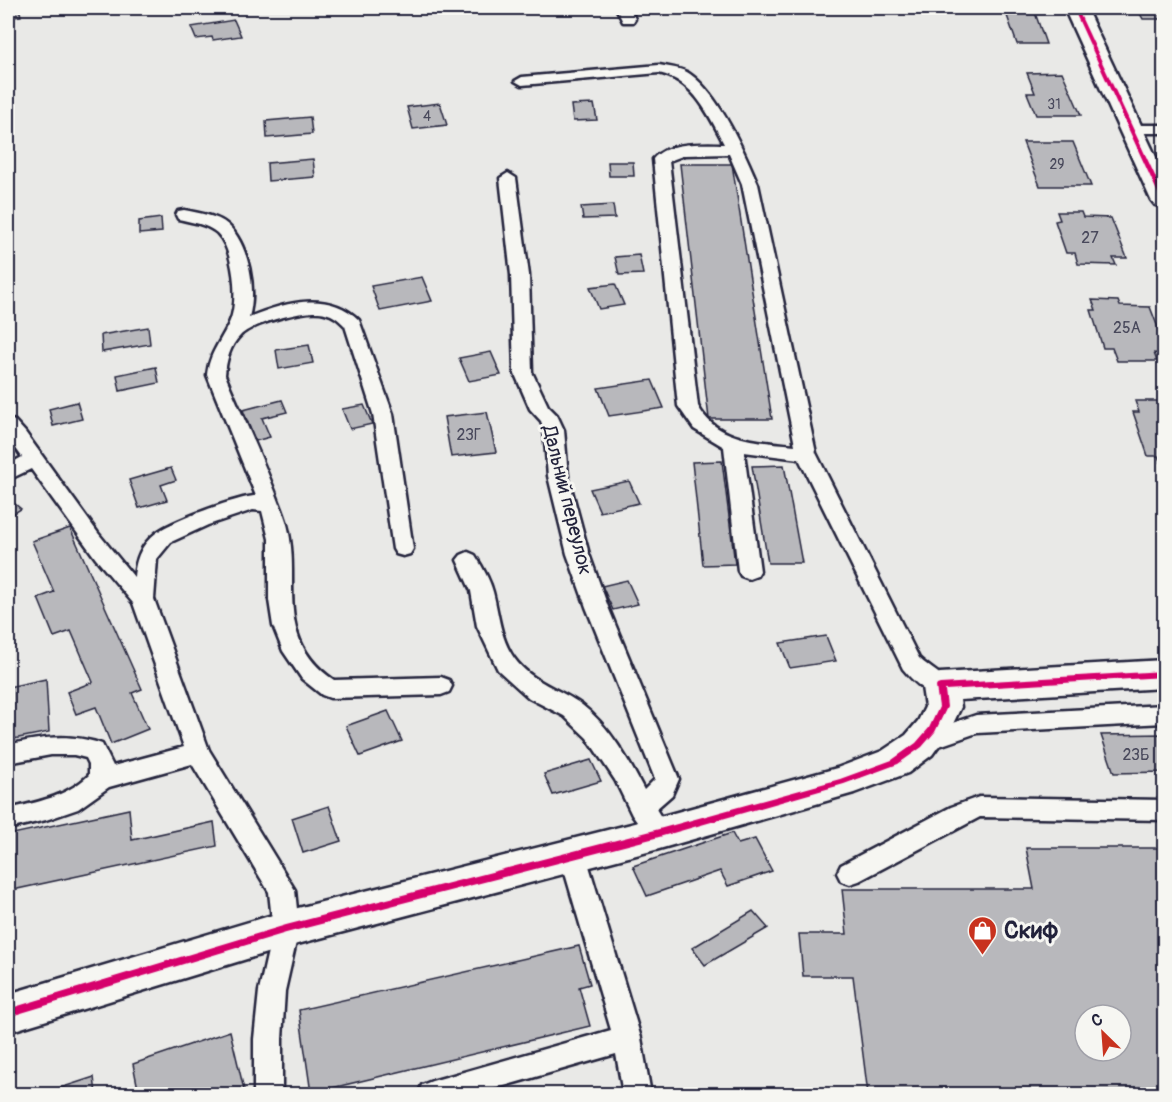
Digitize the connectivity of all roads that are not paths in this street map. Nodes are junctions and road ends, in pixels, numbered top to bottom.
1 (1076, 8) edge
2 (522, 81) dead end
3 (1164, 129) edge
4 (1132, 130) junction
5 (736, 149) junction
6 (508, 178) dead end
7 (1164, 200) edge
8 (184, 215) dead end
9 (233, 331) junction
10 (8, 425) edge
11 (733, 444) junction
12 (22, 451) edge
13 (806, 453) junction
14 (8, 473) edge
15 (269, 504) junction
16 (403, 549) dead end
17 (468, 561) dead end
18 (749, 571) dead end
19 (143, 599) junction
20 (1164, 674) edge
21 (441, 686) dead end
22 (940, 687) junction
23 (1164, 714) edge
24 (919, 745) junction
25 (198, 753) junction
26 (8, 754) edge
27 (101, 779) junction
28 (1164, 810) edge
29 (8, 819) edge
30 (650, 821) junction
31 (573, 855) junction
32 (850, 873) dead end
33 (286, 929) junction
34 (8, 1013) edge
35 (627, 1038) junction
36 (268, 1095) edge
37 (432, 1095) edge
38 (637, 1095) edge

1 - 4 street
2 - 5 lane
3 - 4 lane
4 - 7 street
5 - 11 lane
5 - 13 lane
6 - 30 lane, Дальний переулок
8 - 9 lane
9 - 15 lane
9 - 16 lane
10 - 12 lane
11 - 13 lane
11 - 18 lane
12 - 14 lane
12 - 19 lane
13 - 22 lane
15 - 19 lane
15 - 21 lane
17 - 30 lane
19 - 25 lane
20 - 22 street
22 - 24 street
23 - 24 lane
24 - 30 street
25 - 27 lane
25 - 33 lane
26 - 27 lane
27 - 29 lane
28 - 32 lane
30 - 31 street
31 - 33 street
31 - 35 lane
33 - 34 street
33 - 36 lane
35 - 37 lane
35 - 38 lane

